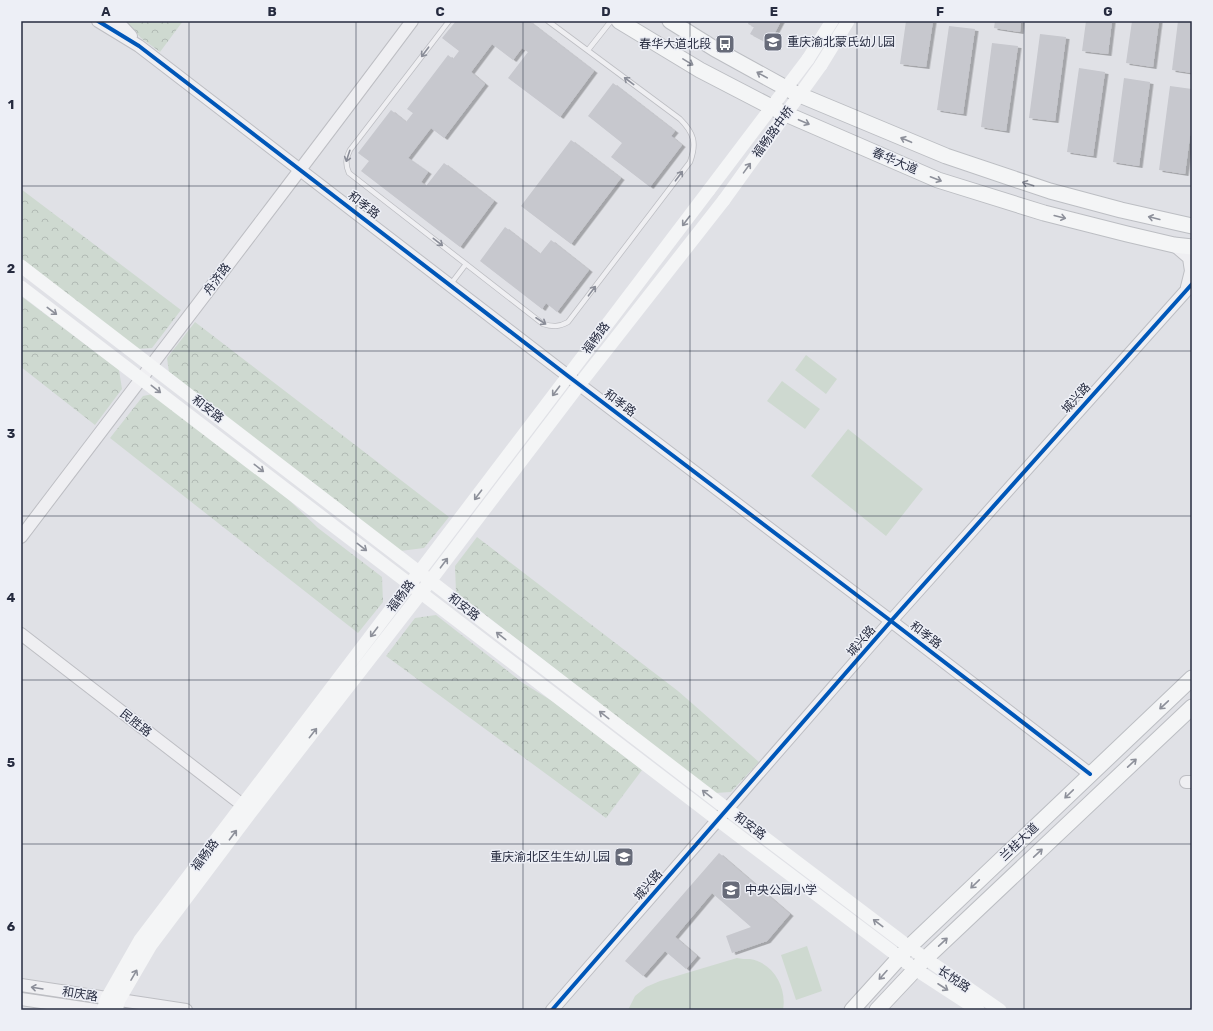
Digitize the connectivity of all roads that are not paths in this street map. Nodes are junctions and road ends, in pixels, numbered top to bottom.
1 (98, 21) edge
2 (117, 21) edge
3 (412, 21) edge
4 (449, 21) edge
5 (548, 21) edge
6 (611, 21) edge
7 (619, 21) edge
8 (670, 21) edge
9 (832, 21) edge
10 (848, 21) edge
11 (139, 46) junction
12 (588, 50) junction
13 (301, 169) junction
14 (709, 190) joint
15 (724, 200) joint
16 (1187, 224) edge
17 (1174, 245) junction
18 (1192, 247) edge
19 (466, 264) junction
20 (21, 266) edge
21 (450, 285) junction
22 (1190, 285) edge
23 (21, 287) edge
24 (151, 366) junction
25 (568, 376) junction
26 (141, 378) junction
27 (579, 385) junction
28 (21, 537) edge
29 (419, 572) junction
30 (430, 581) junction
31 (410, 584) junction
32 (421, 593) junction
33 (891, 621) junction
34 (21, 634) edge
35 (1192, 678) edge
36 (1192, 707) edge
37 (1090, 774) junction
38 (247, 809) junction
39 (727, 809) junction
40 (718, 820) junction
41 (904, 952) junction
42 (920, 964) junction
43 (21, 986) edge
44 (21, 999) edge
45 (111, 1005) edge
46 (96, 1010) edge
47 (186, 1010) edge
48 (552, 1010) edge
49 (852, 1010) edge
50 (877, 1010) edge
51 (978, 1010) edge
52 (1000, 1010) edge

1 - 11 street
2 - 11 street
3 - 13 street, 舟济路
4 -> 19 lane
5 - 12 lane
6 - 12 lane
7 -> 17 main road, 春华大道
16 -> 8 main road, 春华大道
9 - 14 main road, 福畅路中桥, bridge
15 -> 10 main road, 福畅路中桥, bridge
11 - 13 street, 和孝路
19 -> 12 lane
13 - 21 street, 和孝路
13 - 24 street, 舟济路
14 -> 25 main road, 福畅路
15 - 27 main road, 福畅路
17 - 18 main road, 春华大道
17 - 22 street
19 - 21 lane
20 - 24 main road, 和安路
21 - 25 street, 和孝路
22 - 33 street, 城兴路
23 -> 26 main road, 和安路
24 - 26 street, 舟济路
24 - 29 main road, 和安路
25 - 27 street, 和孝路
25 -> 29 main road, 福畅路
26 - 28 street, 舟济路
26 -> 31 main road, 和安路
30 -> 27 main road, 福畅路
27 - 33 street, 和孝路
29 - 30 main road, 和安路
29 - 31 main road, 福畅路
30 - 32 main road, 福畅路
39 -> 30 main road, 和安路
31 - 32 main road, 和安路
31 -> 38 main road, 福畅路
38 -> 32 main road, 福畅路
32 - 40 main road, 和安路
33 - 37 street, 和孝路
33 - 39 street, 城兴路
34 - 38 street, 民胜路
35 -> 37 main road, 兰桂大道
42 -> 36 main road, 兰桂大道
37 -> 41 main road, 兰桂大道
38 - 45 main road, 福畅路
39 - 40 street, 城兴路
41 -> 39 main road, 和安路
40 - 41 main road, 和安路
40 - 48 street, 城兴路
41 - 42 main road, 长悦路
41 -> 49 main road, 兰桂大道
42 - 50 main road, 兰桂大道
42 -> 51 main road, 长悦路
42 - 52 main road, 长悦路
45 -> 43 street, 和庆路
44 - 46 street, 和庆路
45 - 47 street, 和庆路

